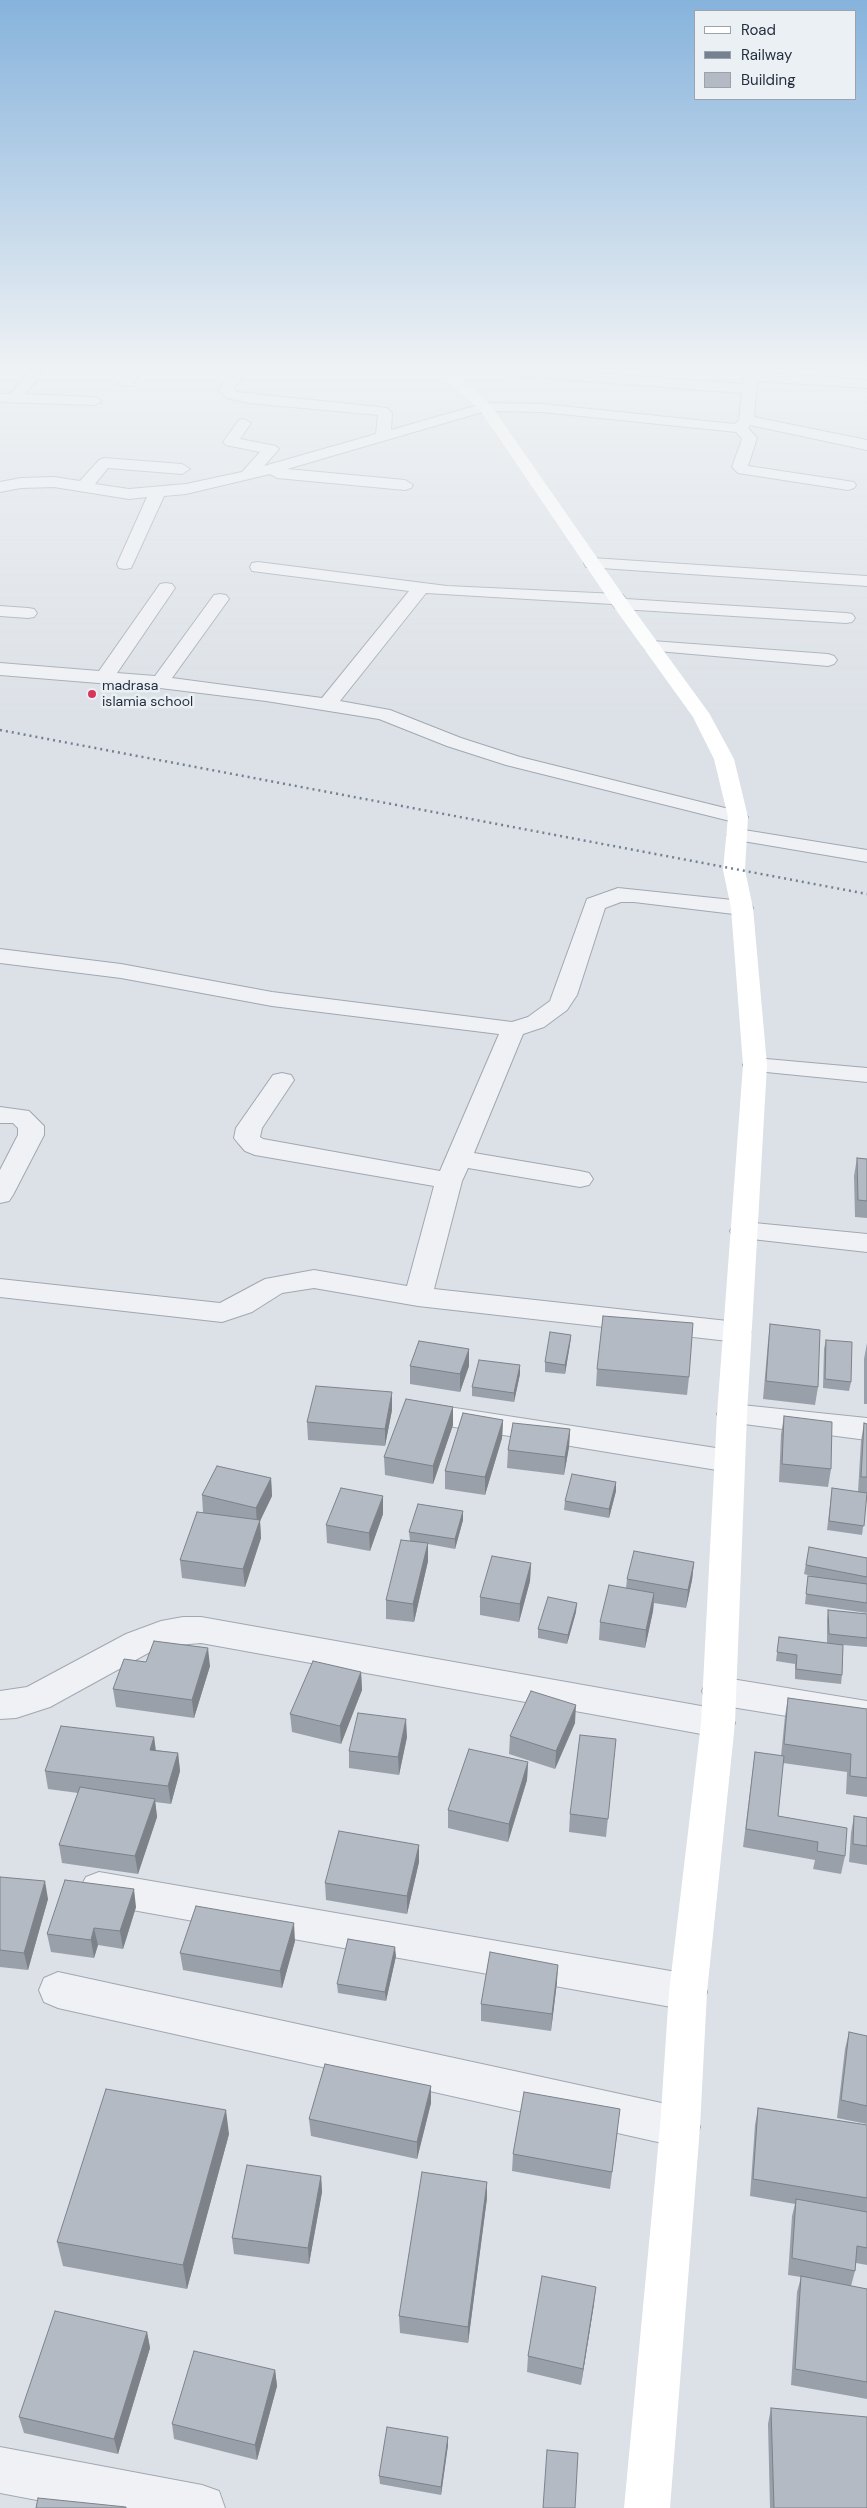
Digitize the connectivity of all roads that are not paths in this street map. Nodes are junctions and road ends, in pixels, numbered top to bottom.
1 (89, 488) edge
2 (183, 488) edge
3 (541, 488) edge
4 (157, 493) junction
5 (592, 563) junction
6 (125, 564) dead end
7 (258, 567) dead end
8 (867, 581) edge
9 (166, 588) dead end
10 (422, 588) junction
11 (220, 599) dead end
12 (619, 602) junction
13 (0, 611) edge
14 (28, 613) dead end
15 (846, 618) dead end
16 (652, 646) junction
17 (828, 660) dead end
18 (0, 669) edge
19 (104, 678) junction
20 (160, 682) junction
21 (328, 704) junction
22 (738, 826) junction
23 (867, 856) edge
24 (742, 908) junction
25 (0, 956) edge
26 (513, 1029) junction
27 (755, 1065) junction
28 (867, 1075) edge
29 (282, 1080) dead end
30 (0, 1115) edge
31 (453, 1170) junction
32 (580, 1179) dead end
33 (0, 1195) edge
34 (744, 1231) junction
35 (867, 1243) edge
36 (0, 1288) edge
37 (418, 1297) junction
38 (737, 1332) junction
39 (429, 1414) edge
40 (732, 1414) junction
41 (867, 1429) edge
42 (729, 1461) junction
43 (0, 1705) edge
44 (718, 1707) junction
45 (867, 1715) edge
46 (68, 1883) edge
47 (58, 1990) dead end
48 (688, 1992) junction
49 (680, 2128) junction
50 (0, 2470) edge
51 (202, 2508) edge
52 (647, 2508) edge

1 - 4 street
2 - 4 street
3 - 5 main road
4 - 6 street
5 - 8 street
5 - 12 main road
7 - 10 street
9 - 19 street
10 - 12 street
10 - 21 street
11 - 20 street
12 - 15 street
12 - 16 main road
13 - 14 street
16 - 17 street
16 - 22 main road
18 - 19 street
19 - 20 street
20 - 21 street
21 - 22 street
22 - 23 street
22 - 24 main road
24 - 26 street
24 - 27 main road
25 - 26 street
26 - 31 street
27 - 28 street
27 - 34 main road
29 - 31 street
30 - 33 street
31 - 32 street
31 - 37 street
34 - 35 street
34 - 38 main road
36 - 37 street
37 - 38 street
38 - 40 main road
39 - 42 street
40 - 41 street
40 - 42 main road
42 - 44 main road
43 - 44 street
44 - 45 street
44 - 48 main road
46 - 48 street
47 - 49 street
48 - 49 main road
49 - 52 main road
50 - 51 street

